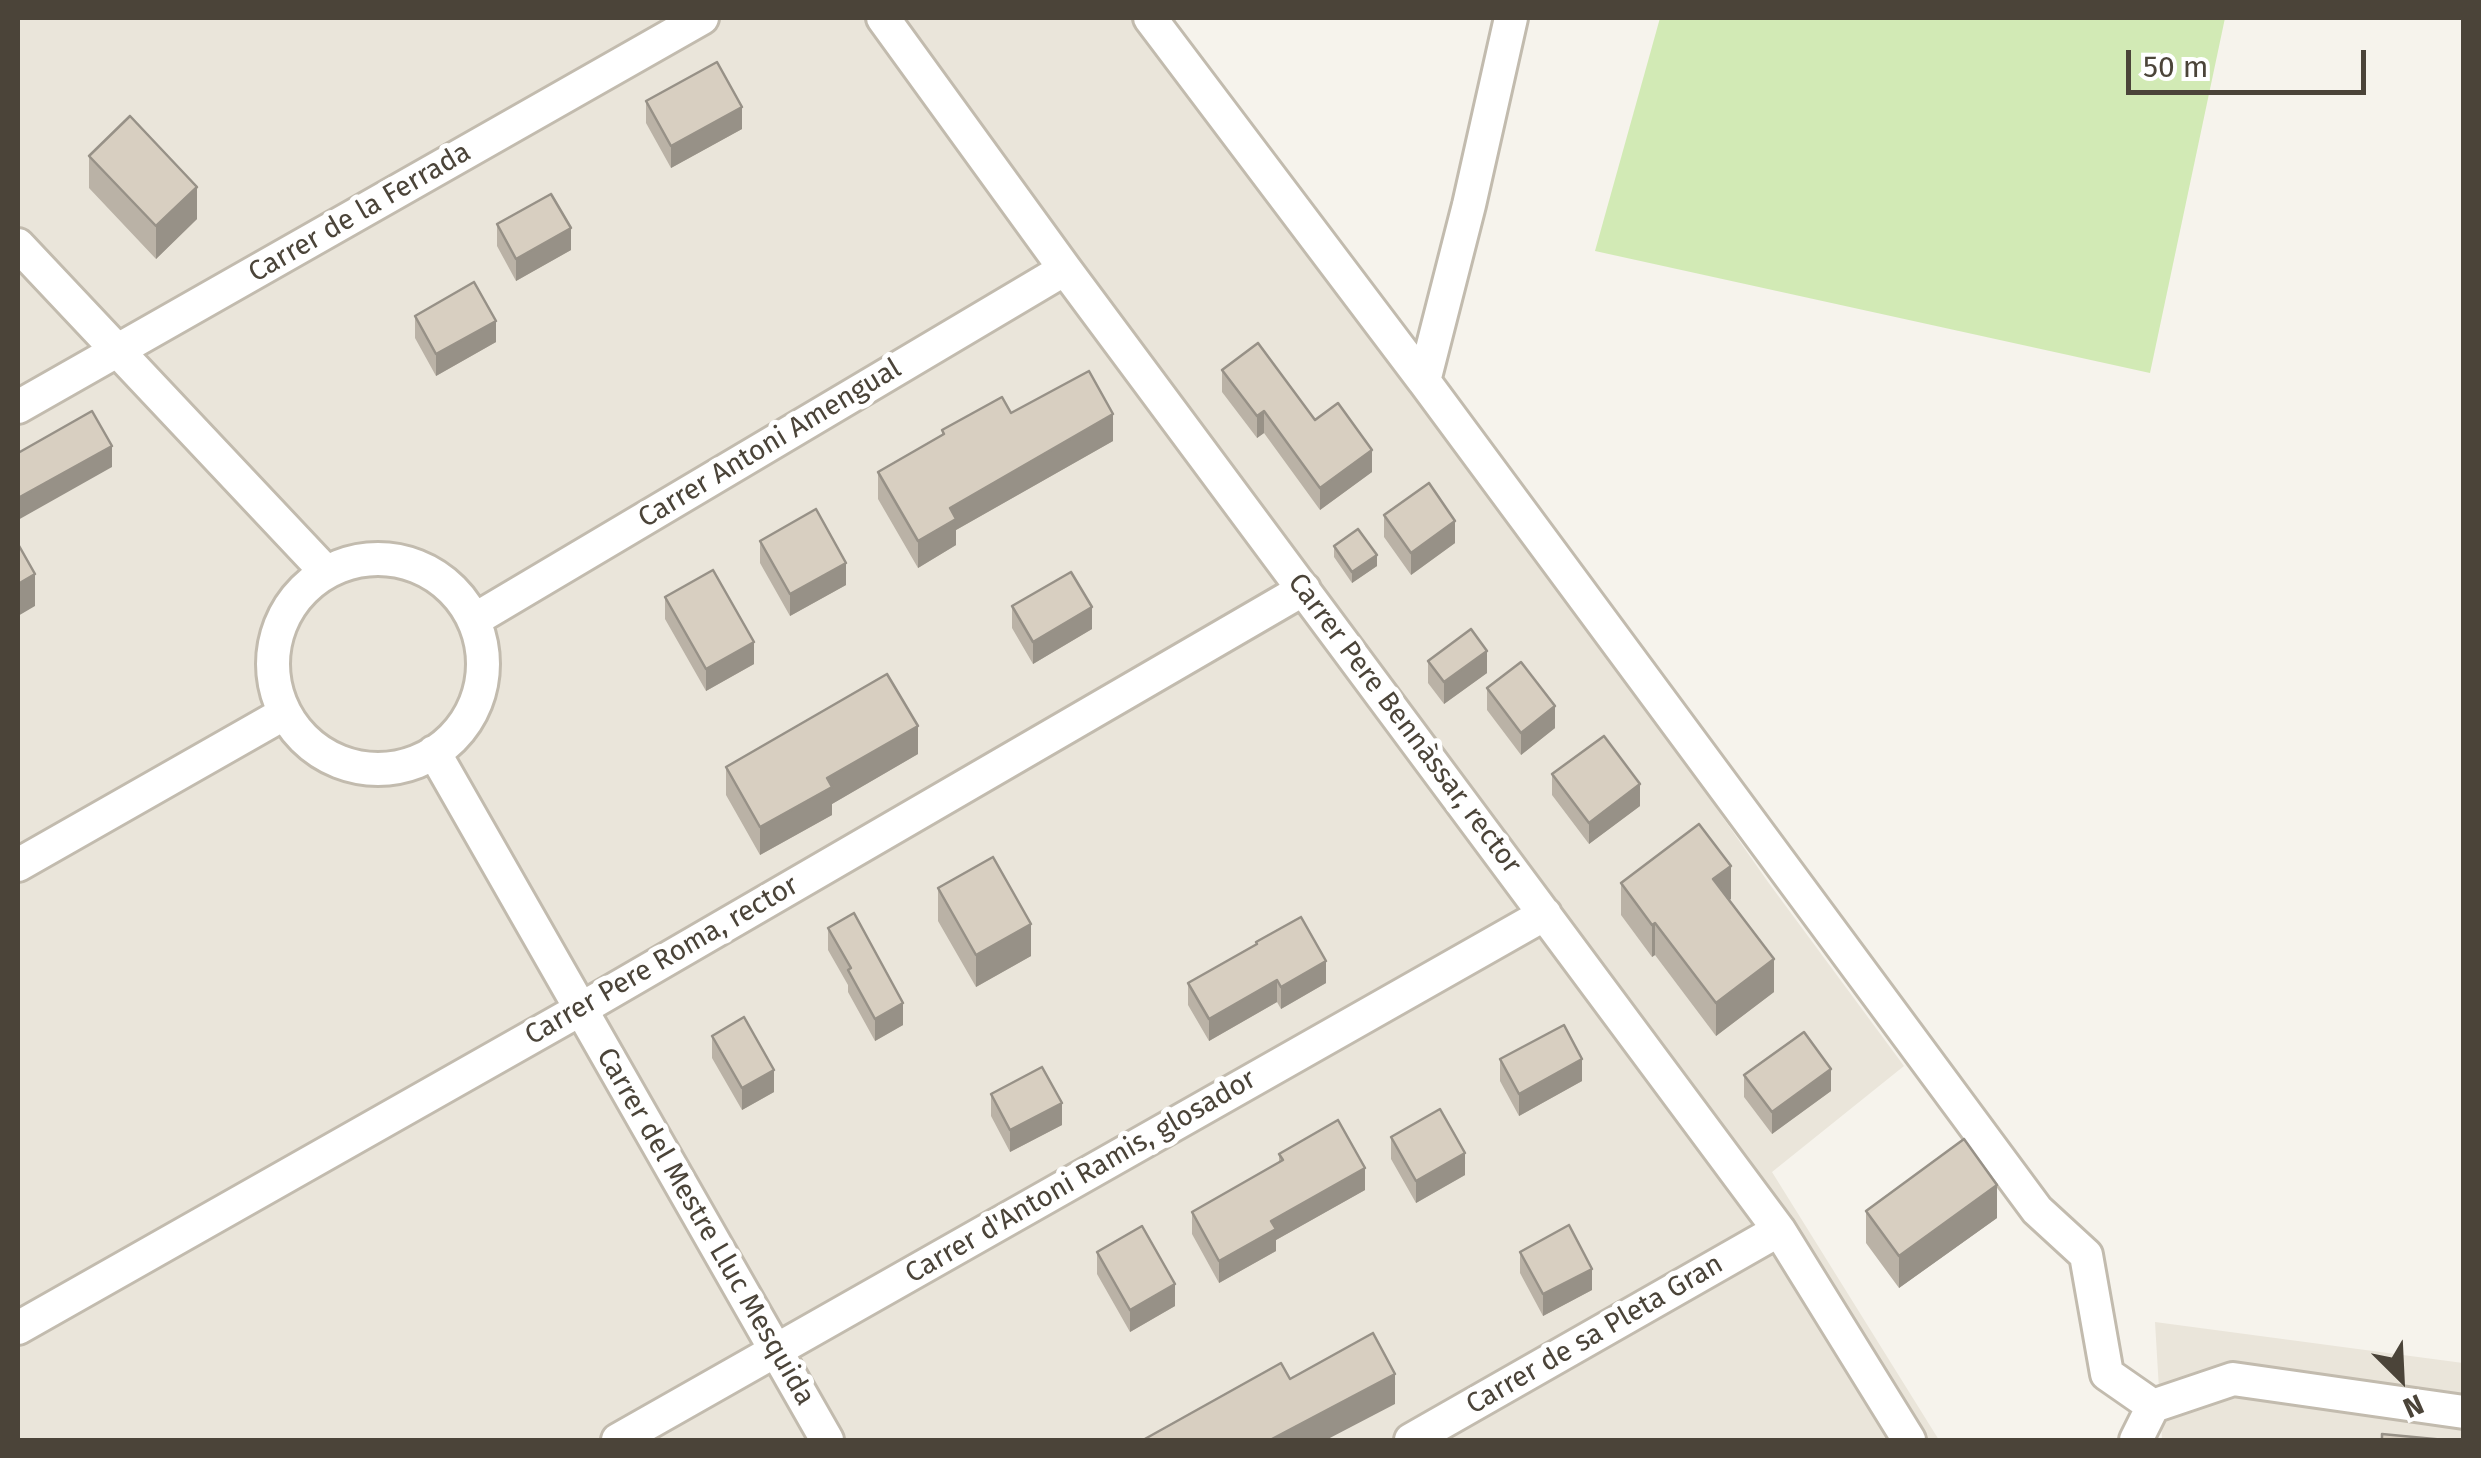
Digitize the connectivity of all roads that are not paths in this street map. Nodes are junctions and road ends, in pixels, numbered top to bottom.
1 (702, 18) edge
2 (883, 18) edge
3 (1150, 18) edge
4 (1511, 18) edge
5 (18, 246) edge
6 (1066, 269) junction
7 (117, 351) junction
8 (1424, 380) junction
9 (18, 407) edge
10 (326, 572) junction
11 (1304, 590) junction
12 (474, 620) junction
13 (284, 713) junction
14 (434, 752) junction
15 (18, 865) edge
16 (1544, 914) junction
17 (581, 1009) junction
18 (1779, 1230) junction
19 (18, 1328) edge
20 (776, 1351) junction
21 (2153, 1406) junction
22 (2464, 1412) edge
23 (618, 1440) edge
24 (827, 1440) edge
25 (1412, 1440) edge
26 (1909, 1440) edge
27 (2136, 1440) edge

1 - 7 street, Carrer de la Ferrada
2 - 6 street, Carrer Pere Bennàssar, rector
3 - 8 street
4 - 8 street
5 - 7 street
6 - 11 street, Carrer Pere Bennàssar, rector
6 - 12 street, Carrer Antoni Amengual
7 - 9 street, Carrer de la Ferrada
7 - 10 street
8 - 21 street
10 - 12 street
10 - 13 street
11 - 16 street, Carrer Pere Bennàssar, rector
11 - 17 street, Carrer Pere Roma, rector
12 - 14 street
13 - 14 street
13 - 15 street
14 - 17 street, Carrer del Mestre Lluc Mesquida
16 - 18 street, Carrer Pere Bennàssar, rector
16 - 20 street, Carrer d'Antoni Ramis, glosador
17 - 19 street, Carrer Pere Roma, rector
17 - 20 street, Carrer del Mestre Lluc Mesquida
18 - 25 street, Carrer de sa Pleta Gran
18 - 26 street, Carrer Pere Bennàssar, rector
20 - 23 street, Carrer d'Antoni Ramis, glosador
20 - 24 street, Carrer del Mestre Lluc Mesquida
21 - 22 street
21 - 27 street

